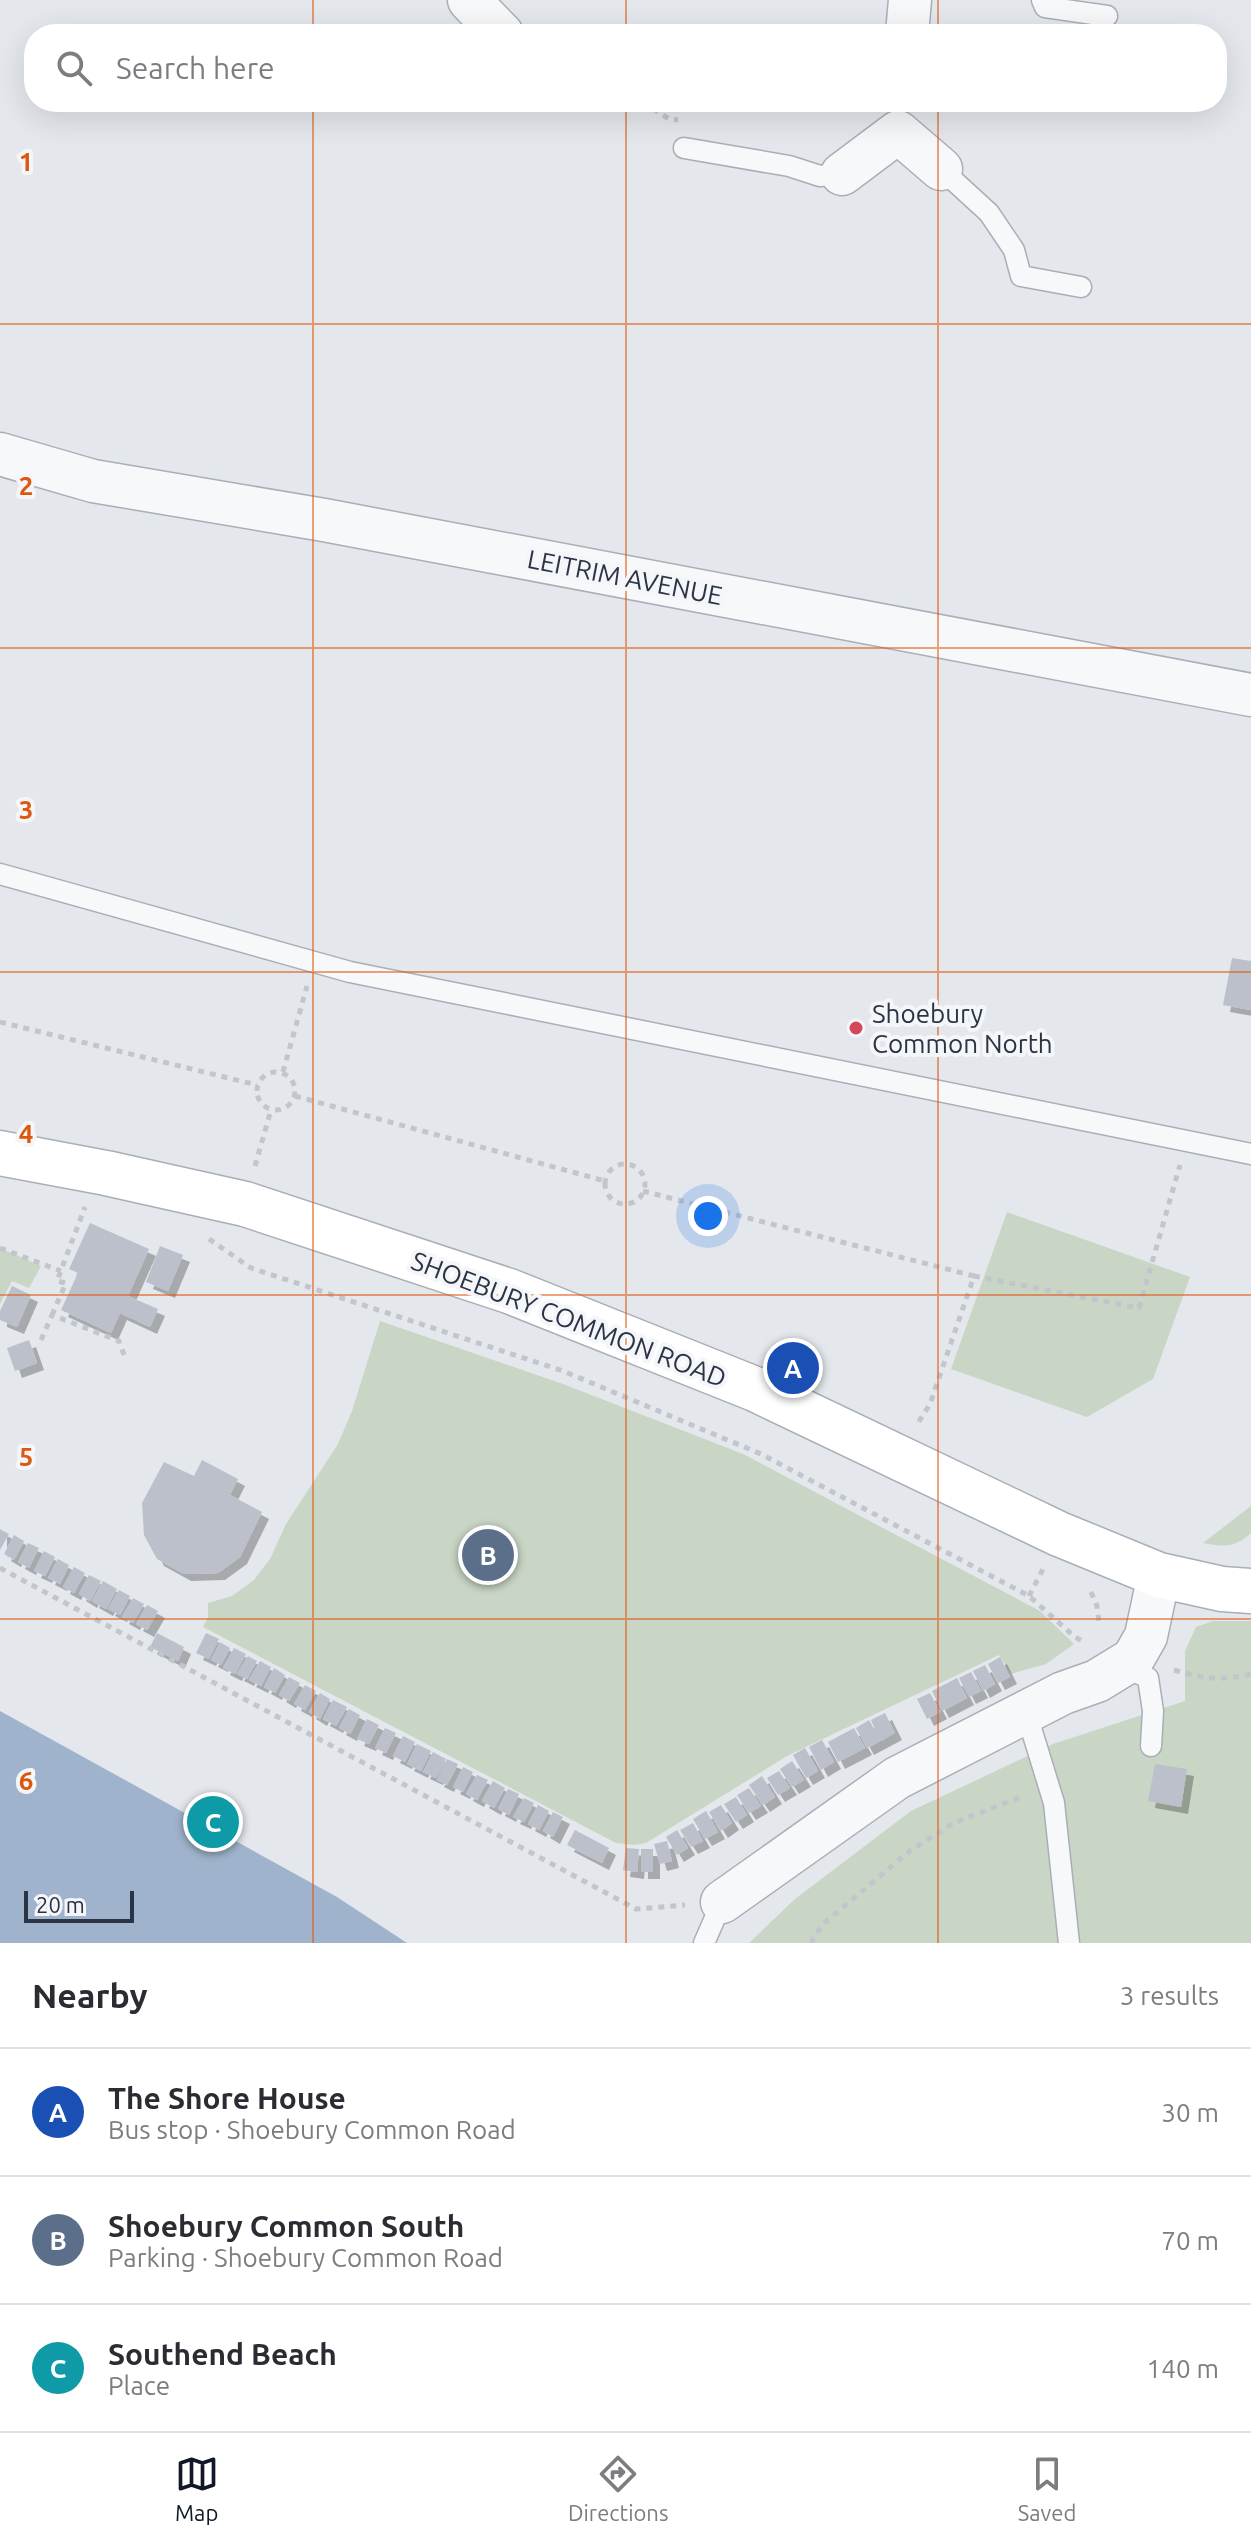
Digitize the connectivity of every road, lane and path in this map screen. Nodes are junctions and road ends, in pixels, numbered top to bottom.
1 (469, 0) edge
2 (910, 0) edge
3 (1042, 0) edge
4 (1107, 16) dead end
5 (492, 24) edge
6 (908, 24) edge
7 (900, 117) edge
8 (684, 148) dead end
9 (941, 169) joint
10 (842, 174) joint
11 (1081, 287) dead end
12 (0, 454) edge
13 (1251, 695) edge
14 (0, 874) edge
15 (314, 962) junction
16 (0, 1022) edge
17 (283, 1072) junction
18 (257, 1085) junction
19 (295, 1096) junction
20 (271, 1110) junction
21 (1187, 1141) junction
22 (0, 1153) edge
23 (1251, 1154) edge
24 (605, 1181) junction
25 (643, 1191) junction
26 (88, 1200) dead end
27 (245, 1204) junction
28 (199, 1232) dead end
29 (0, 1248) edge
30 (61, 1271) junction
31 (974, 1276) junction
32 (52, 1315) junction
33 (41, 1340) dead end
34 (126, 1360) dead end
35 (898, 1457) junction
36 (0, 1568) edge
37 (1159, 1575) junction
38 (1080, 1584) dead end
39 (1251, 1591) edge
40 (1099, 1622) dead end
41 (1128, 1662) junction
42 (1251, 1674) edge
43 (1026, 1712) junction
44 (1151, 1746) dead end
45 (1050, 1785) junction
46 (722, 1902) junction
47 (704, 1943) edge
48 (811, 1943) edge
49 (1069, 1943) edge

1 - 5 street
2 - 6 street
3 - 4 lane
7 - 9 street
7 - 10 street
8 - 10 lane
9 - 11 lane
12 - 13 street, LEITRIM AVENUE
14 - 15 lane
15 - 17 path
15 - 21 lane
16 - 18 path
17 - 18 path
17 - 19 path
18 - 20 path
19 - 20 path
19 - 24 path
20 - 27 path
21 - 23 lane
21 - 31 path
22 - 27 main road, SHOEBURY COMMON ROAD
24 - 25 path
24 - 25 path
25 - 31 path
26 - 30 path
27 - 35 main road, SHOEBURY COMMON ROAD
28 - 41 path
29 - 30 path
30 - 32 path
31 - 35 path
32 - 33 path
32 - 34 path
35 - 37 main road, SHOEBURY COMMON ROAD
36 - 46 path
37 - 39 main road, SHOEBURY COMMON ROAD
37 - 41 street
38 - 40 path
41 - 42 path
41 - 43 street
41 - 44 lane
43 - 45 lane
43 - 46 street
45 - 48 path
45 - 49 lane
46 - 47 lane

